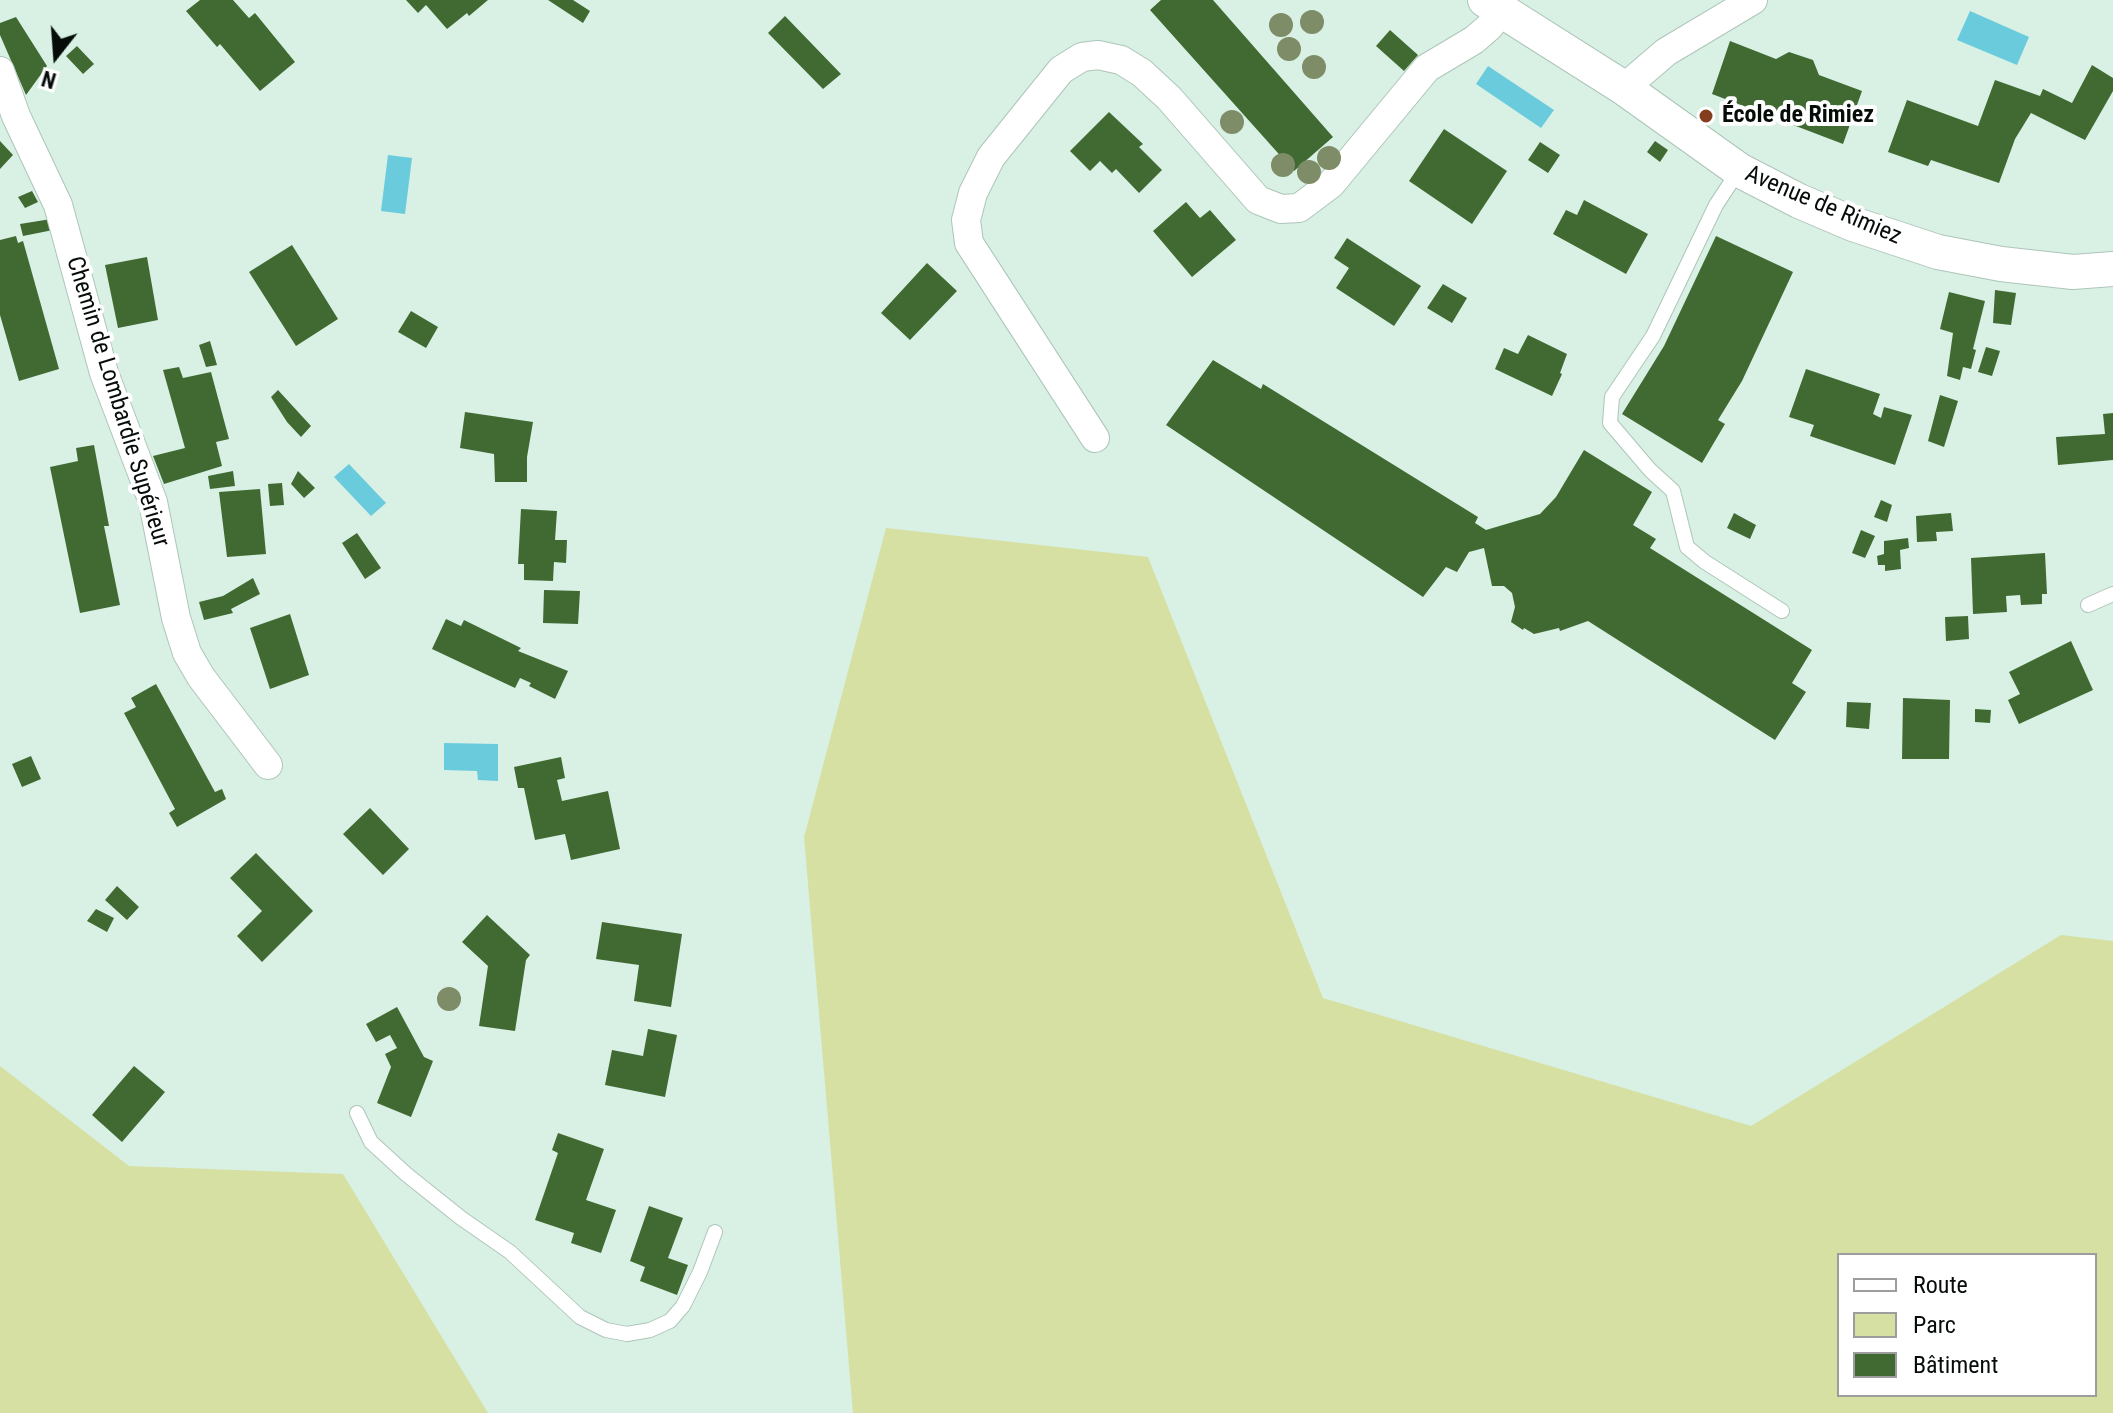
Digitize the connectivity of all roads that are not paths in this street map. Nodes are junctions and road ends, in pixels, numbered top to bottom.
1 (1753, 0) edge
2 (1493, 5) edge
3 (0, 71) edge
4 (1624, 88) junction
5 (1739, 170) junction
6 (2113, 269) edge
7 (1095, 438) dead end
8 (2113, 594) edge
9 (2088, 605) dead end
10 (1782, 611) dead end
11 (268, 765) dead end
12 (357, 1113) dead end
13 (715, 1232) dead end

1 - 4 street
2 - 4 street, Avenue de Rimiez
2 - 7 street
3 - 11 street, Chemin de Lombardie Supérieur
4 - 5 street, Avenue de Rimiez
5 - 6 street, Avenue de Rimiez
5 - 10 lane
8 - 9 lane
12 - 13 lane

